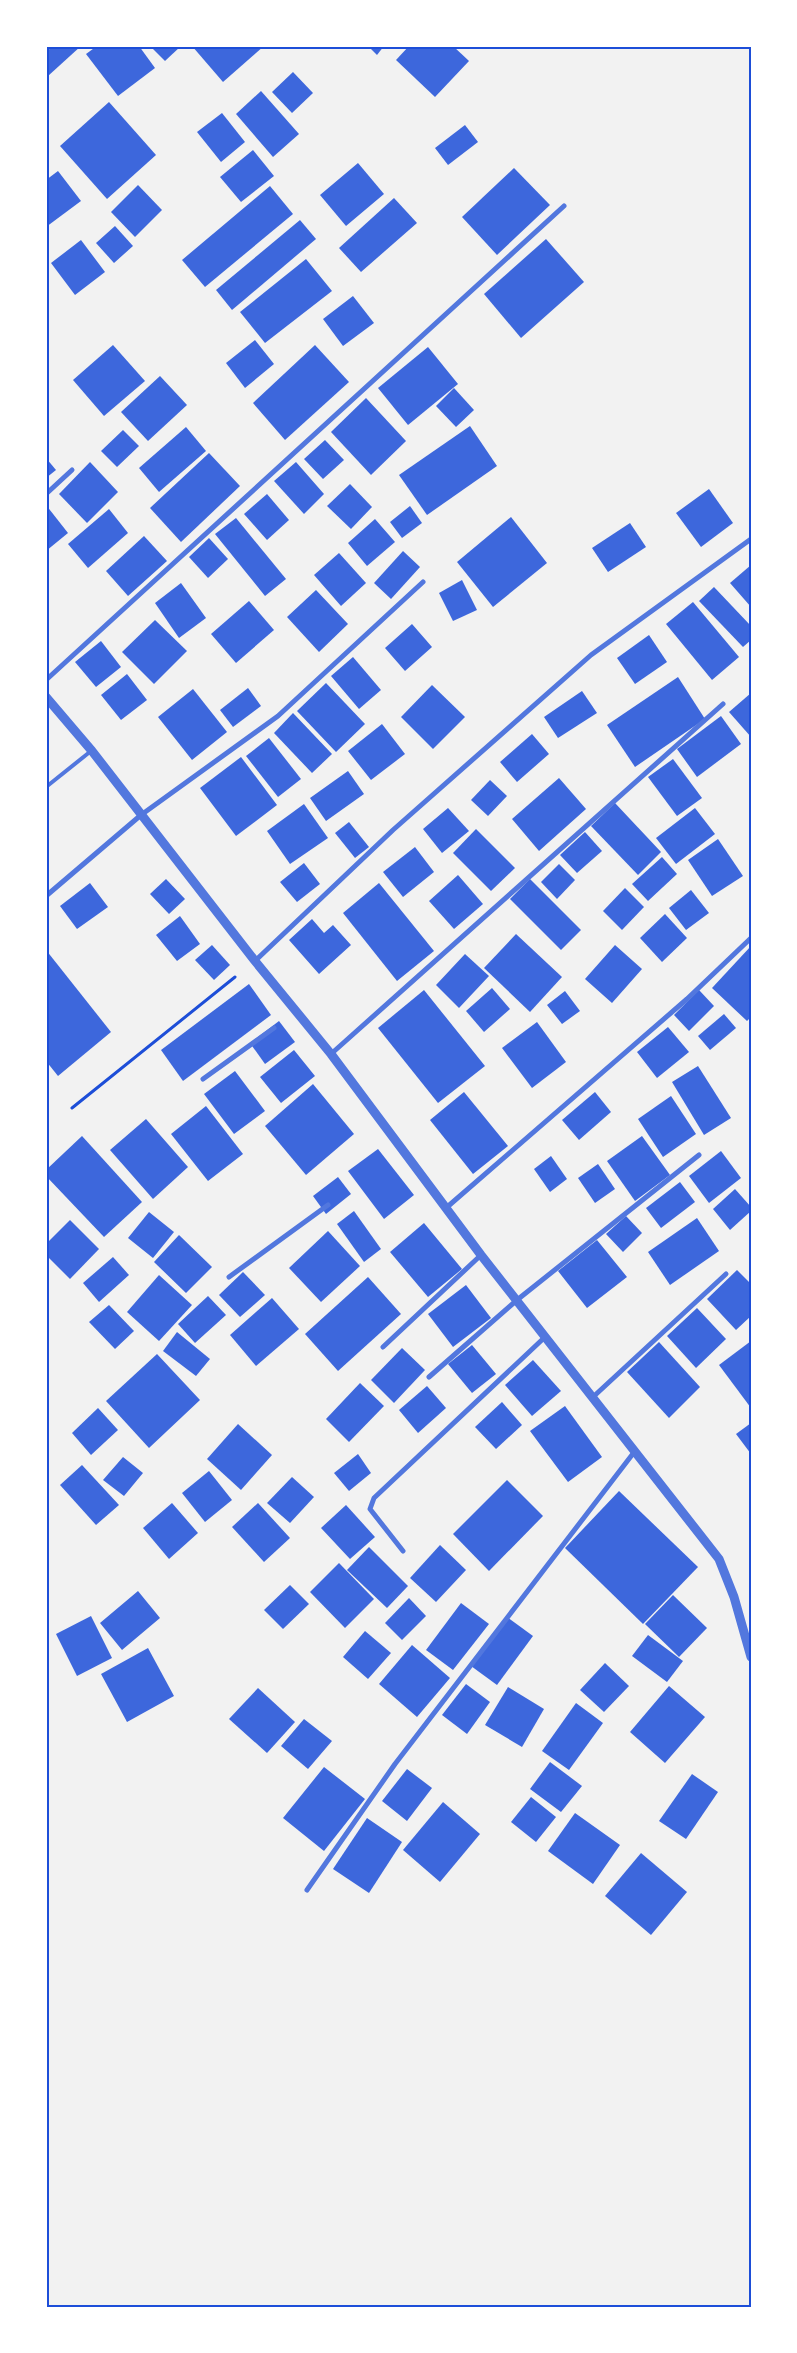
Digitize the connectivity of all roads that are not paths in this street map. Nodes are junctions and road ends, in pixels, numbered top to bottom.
1 (564, 206) dead end
2 (72, 470) dead end
3 (46, 494) edge
4 (751, 538) edge
5 (423, 582) dead end
6 (46, 680) edge
7 (46, 697) edge
8 (723, 704) dead end
9 (92, 750) junction
10 (46, 787) edge
11 (141, 815) junction
12 (46, 896) edge
13 (751, 938) edge
14 (255, 961) junction
15 (274, 1028) dead end
16 (331, 1054) junction
17 (203, 1079) dead end
18 (699, 1155) dead end
19 (328, 1205) dead end
20 (446, 1208) junction
21 (482, 1255) junction
22 (726, 1274) dead end
23 (229, 1277) dead end
24 (517, 1300) junction
25 (545, 1337) junction
26 (383, 1347) dead end
27 (429, 1376) dead end
28 (592, 1397) junction
29 (635, 1450) junction
30 (403, 1551) dead end
31 (751, 1657) edge
32 (308, 1890) dead end

1 - 6 street
2 - 3 street
4 - 14 street
5 - 11 street
7 - 9 street
8 - 16 street
9 - 10 lane
9 - 11 street
11 - 12 street
11 - 14 street
13 - 20 street
14 - 16 street
15 - 17 street
16 - 20 street
18 - 24 street
19 - 23 street
20 - 21 street
21 - 24 street
21 - 26 street
22 - 28 street
24 - 25 street
24 - 27 street
25 - 28 street
25 - 30 street
28 - 29 street
29 - 31 street
29 - 32 street

